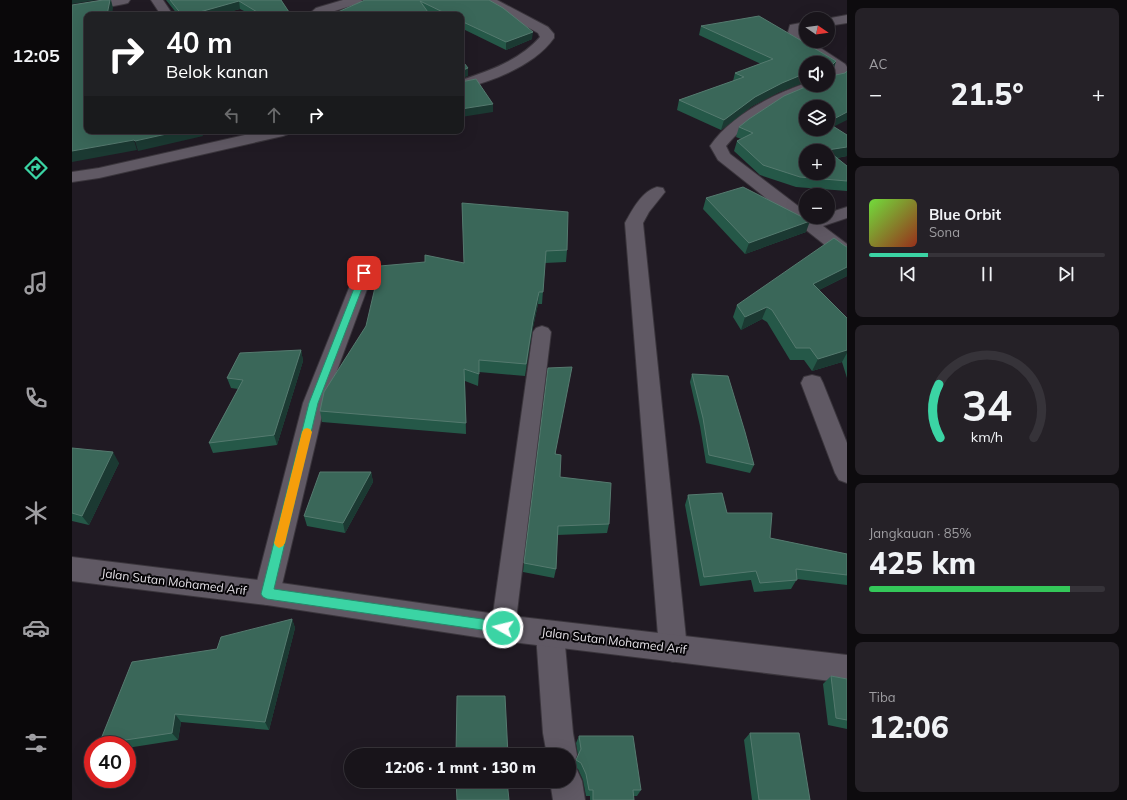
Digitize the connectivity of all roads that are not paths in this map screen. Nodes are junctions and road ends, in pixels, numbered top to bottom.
1 (124, 0) edge
2 (157, 0) edge
3 (356, 0) edge
4 (488, 0) edge
5 (72, 10) edge
6 (165, 12) edge
7 (318, 12) edge
8 (847, 19) edge
9 (835, 21) edge
10 (799, 27) edge
11 (799, 37) edge
12 (812, 48) edge
13 (824, 56) edge
14 (835, 64) edge
15 (835, 78) edge
16 (464, 84) edge
17 (799, 92) edge
18 (270, 134) edge
19 (72, 177) edge
20 (657, 192) dead end
21 (847, 212) edge
22 (799, 215) edge
23 (835, 216) edge
24 (811, 224) edge
25 (847, 253) edge
26 (362, 265) dead end
27 (542, 332) dead end
28 (812, 382) dead end
29 (847, 473) edge
30 (72, 569) edge
31 (267, 594) junction
32 (503, 628) junction
33 (550, 634) junction
34 (673, 648) junction
35 (847, 669) edge
36 (561, 748) edge
37 (567, 788) edge
38 (568, 800) edge

1 - 5 street
2 - 6 street
3 - 7 street
4 - 16 street
8 - 9 street
10 - 11 street
12 - 13 street
14 - 15 street
17 - 22 street
18 - 19 street
20 - 34 street
21 - 23 street
24 - 25 street
26 - 31 street
27 - 32 lane
28 - 29 street
30 - 31 street, Jalan Sutan Mohamed Arif
31 - 32 street, Jalan Sutan Mohamed Arif
32 - 33 street, Jalan Sutan Mohamed Arif
33 - 34 street, Jalan Sutan Mohamed Arif
33 - 36 street
34 - 35 street, Jalan Sutan Mohamed Arif
37 - 38 street

